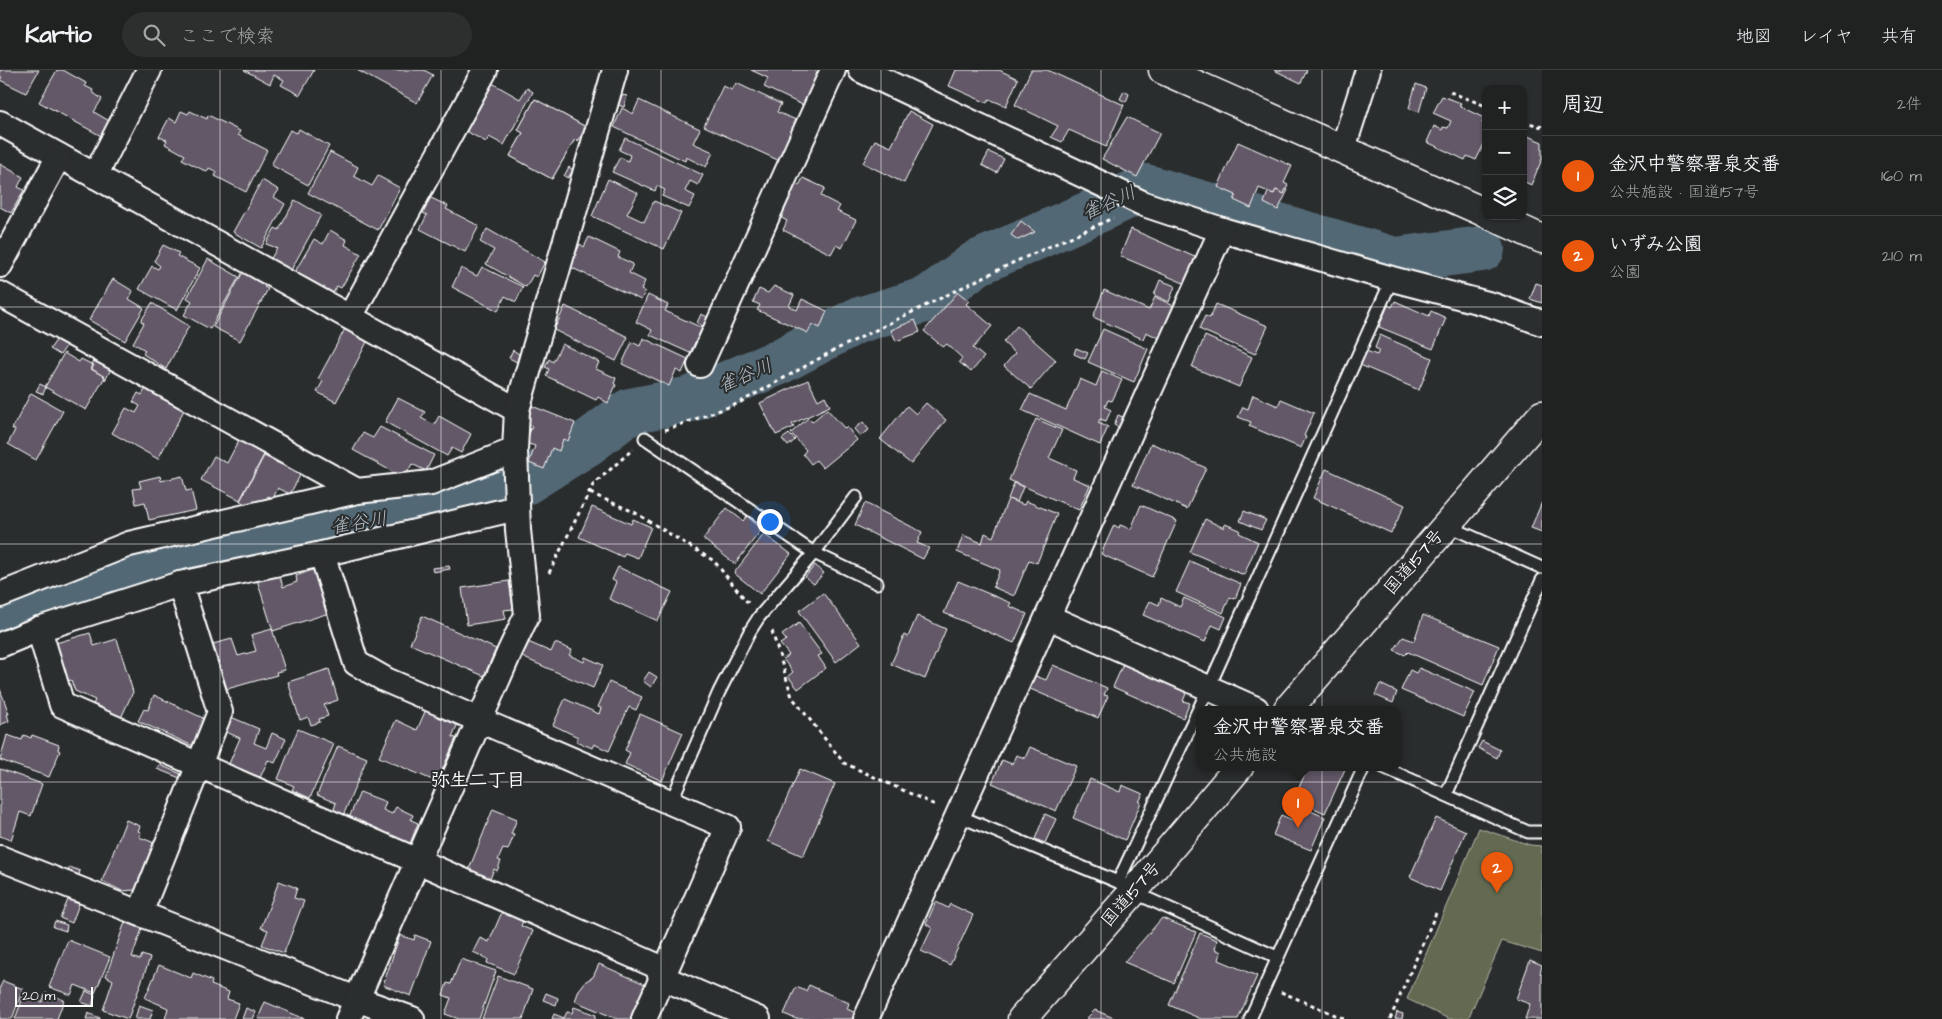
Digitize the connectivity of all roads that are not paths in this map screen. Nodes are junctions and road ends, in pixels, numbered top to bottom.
1 (149, 70) edge
2 (485, 70) edge
3 (615, 70) edge
4 (833, 70) edge
5 (861, 70) edge
6 (1163, 70) edge
7 (1368, 70) edge
8 (0, 123) edge
9 (1343, 148) junction
10 (59, 156) junction
11 (95, 176) junction
12 (1482, 211) edge
13 (1501, 220) edge
14 (1222, 230) junction
15 (1542, 239) edge
16 (0, 265) edge
17 (1392, 279) junction
18 (0, 294) edge
19 (350, 317) junction
20 (1542, 323) edge
21 (700, 365) dead end
22 (517, 410) junction
23 (1542, 415) edge
24 (645, 438) road end
25 (515, 450) junction
26 (357, 491) junction
27 (516, 494) junction
28 (856, 497) dead end
29 (1446, 525) junction
30 (814, 553) junction
31 (322, 554) junction
32 (1542, 568) edge
33 (1542, 580) edge
34 (877, 583) dead end
35 (180, 584) junction
36 (0, 595) edge
37 (1048, 617) junction
38 (39, 629) junction
39 (0, 645) edge
40 (1208, 689) junction
41 (1201, 706) edge
42 (1249, 706) edge
43 (1291, 706) edge
44 (1196, 718) edge
45 (479, 720) junction
46 (199, 766) junction
47 (1235, 771) edge
48 (1362, 771) edge
49 (1392, 771) edge
50 (1446, 794) junction
51 (671, 802) junction
52 (958, 816) junction
53 (1542, 832) edge
54 (0, 858) edge
55 (418, 862) junction
56 (1125, 887) junction
57 (140, 913) junction
58 (1277, 957) junction
59 (661, 977) junction
60 (352, 1009) edge
61 (412, 1019) edge
62 (644, 1019) edge
63 (758, 1019) edge
64 (866, 1019) edge
65 (1022, 1019) edge
66 (1250, 1019) edge

1 - 11 street
2 - 19 street
3 - 22 street
4 - 21 street
5 - 14 street
6 - 9 main road
7 - 9 street
8 - 10 street
9 - 12 main road
10 - 11 street
10 - 16 street
11 - 19 street
13 - 15 main road
14 - 17 street
14 - 37 street
17 - 20 street
17 - 40 lane
18 - 26 street
19 - 22 street
22 - 25 street
23 - 29 main road, 国道157号
24 - 30 lane
25 - 26 street
25 - 27 street
26 - 36 street
27 - 31 street
27 - 45 street
28 - 30 lane
29 - 32 lane
29 - 43 main road, 国道157号
30 - 34 lane
30 - 51 lane
31 - 35 street
31 - 45 street
33 - 50 lane
35 - 38 street
35 - 46 street
37 - 40 street
37 - 52 street
38 - 39 street
38 - 46 street
40 - 41 lane
40 - 42 street
44 - 56 lane
45 - 51 street
45 - 55 street
46 - 55 street
46 - 57 street
47 - 56 main road, 国道157号
48 - 58 lane
49 - 50 lane
50 - 53 lane
51 - 59 street
52 - 56 lane
52 - 64 street
54 - 57 street
55 - 59 street
55 - 60 street
56 - 58 lane
56 - 65 main road, 国道157号
57 - 60 street
58 - 66 lane
59 - 62 street
59 - 63 street
60 - 61 street

